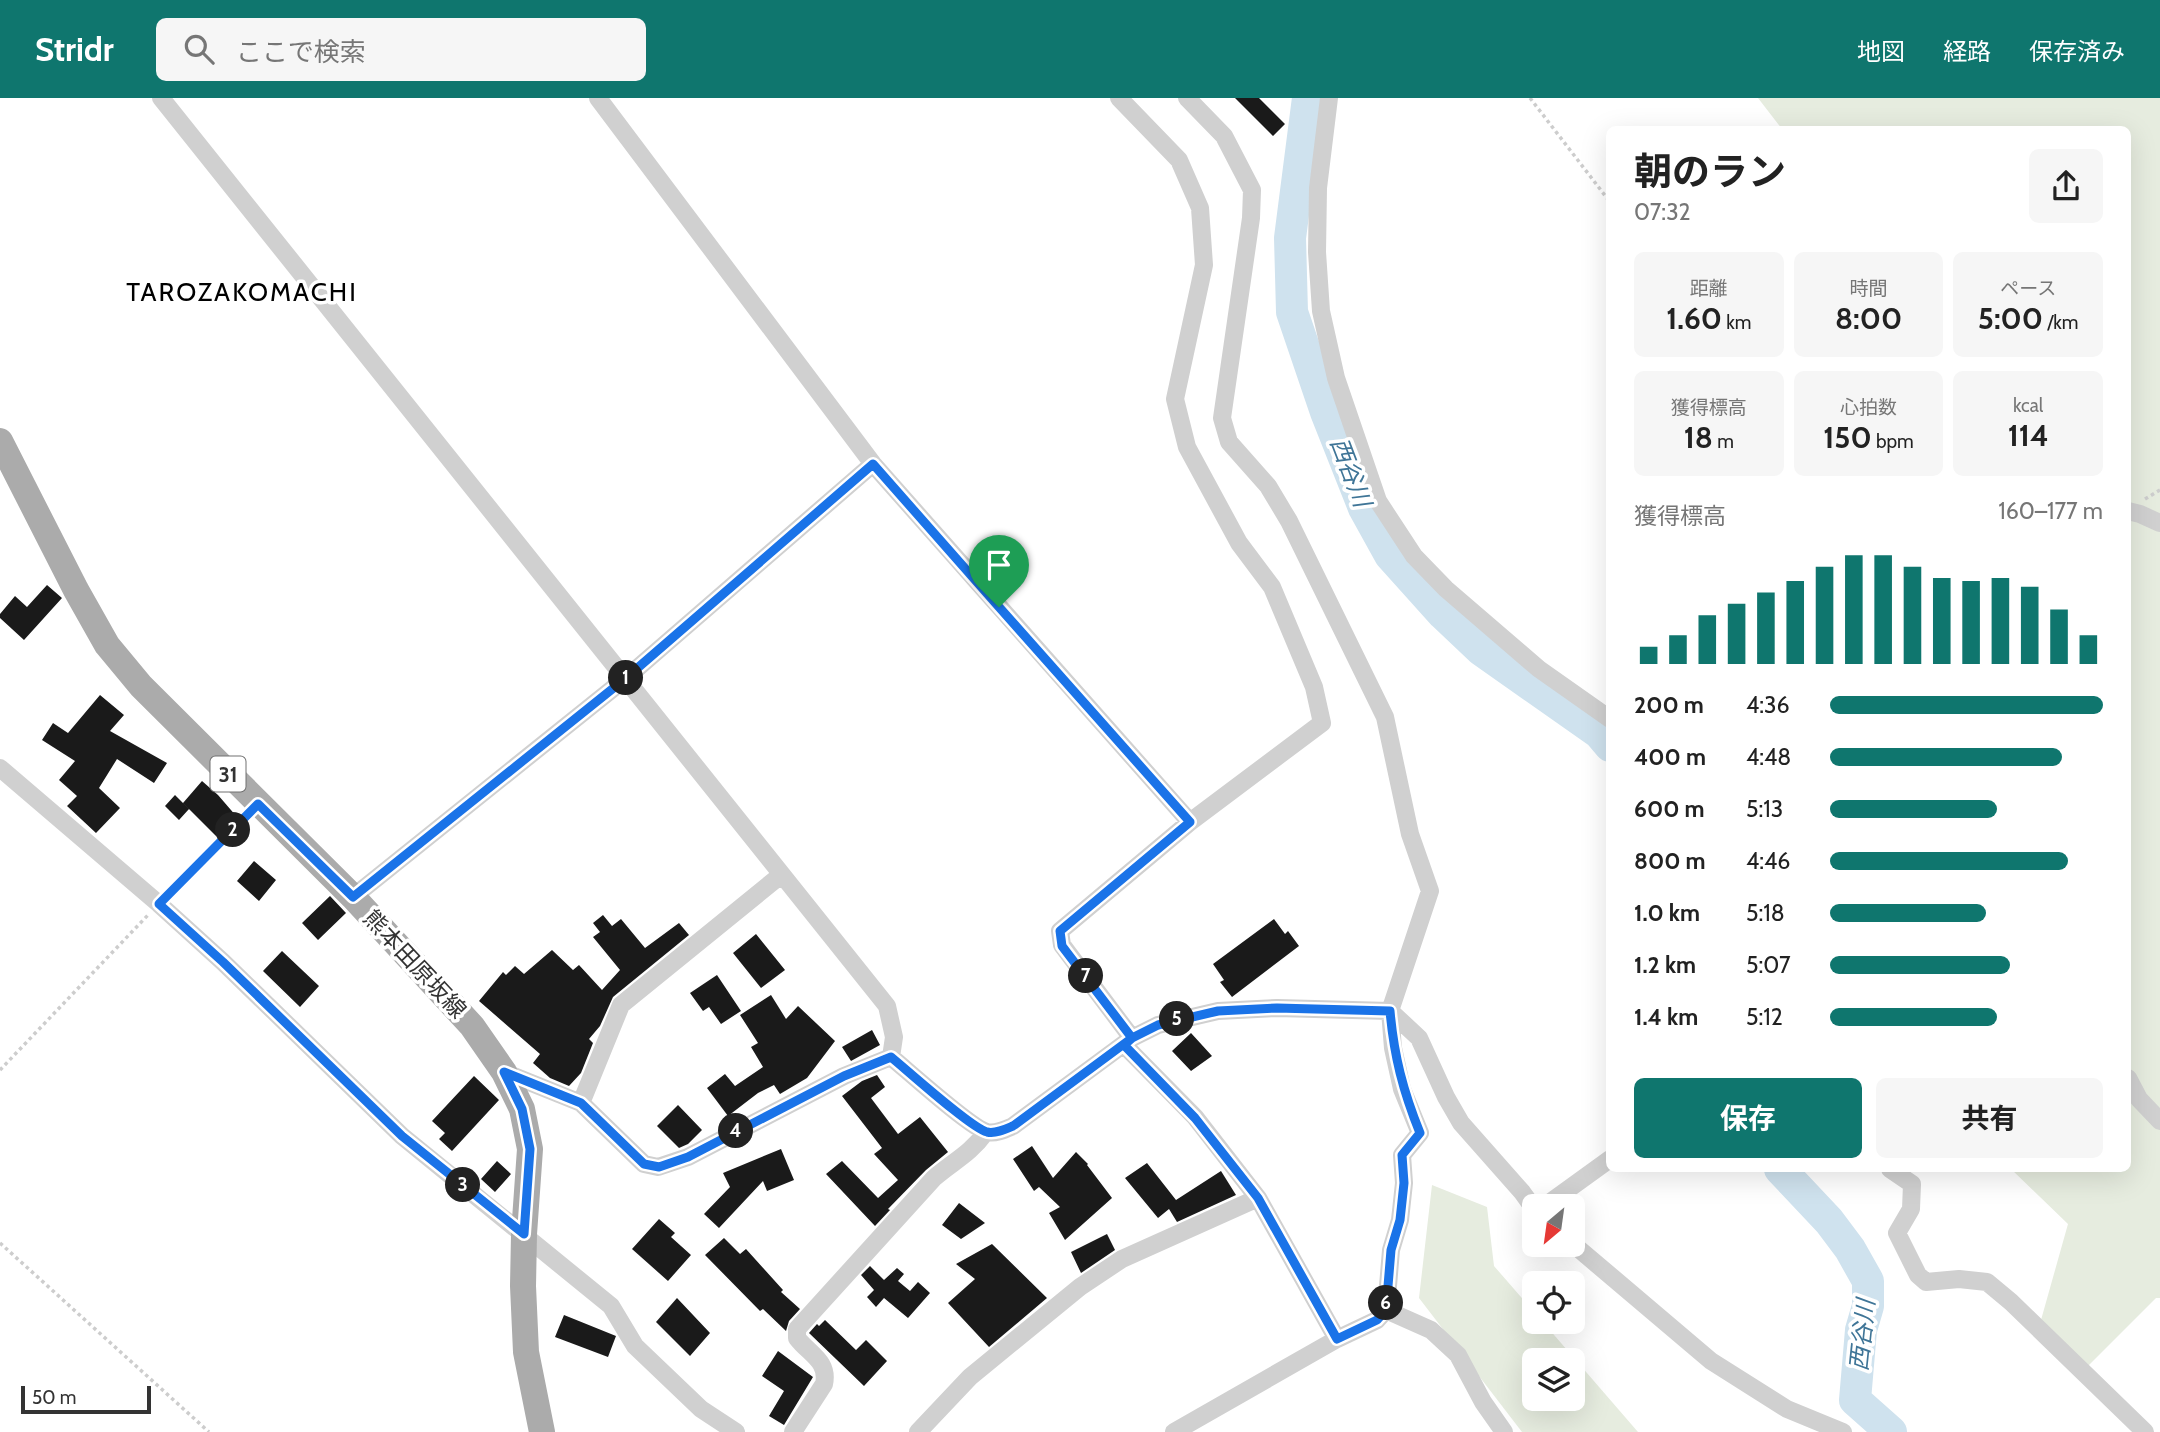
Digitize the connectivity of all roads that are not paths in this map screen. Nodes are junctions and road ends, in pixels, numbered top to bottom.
1 (161, 98) edge
2 (598, 98) edge
3 (1119, 98) edge
4 (1187, 98) edge
5 (1329, 98) edge
6 (3, 455) edge
7 (873, 464) junction
8 (2131, 512) edge
9 (2160, 523) edge
10 (626, 678) junction
11 (1606, 716) edge
12 (0, 768) edge
13 (1190, 822) junction
14 (781, 875) junction
15 (353, 897) junction
16 (1390, 1011) junction
17 (1128, 1041) junction
18 (891, 1057) junction
19 (504, 1072) junction
20 (2131, 1084) edge
21 (581, 1103) junction
22 (2160, 1121) edge
23 (986, 1132) junction
24 (1606, 1162) edge
25 (1894, 1172) edge
26 (1523, 1194) edge
27 (1562, 1194) edge
28 (1258, 1198) junction
29 (524, 1234) junction
30 (1586, 1255) edge
31 (1386, 1310) junction
32 (1337, 1339) junction
33 (1178, 1431) edge
34 (542, 1432) edge
35 (736, 1432) edge
36 (793, 1432) edge
37 (918, 1432) edge
38 (1504, 1432) edge
39 (1843, 1432) edge
40 (2145, 1432) edge

1 - 10 street
2 - 7 street
3 - 13 street
4 - 16 street
5 - 11 street
6 - 15 main road, 熊本田原坂線 / 31
7 - 10 street
7 - 13 street
8 - 9 street
10 - 14 street
10 - 15 street
12 - 29 street
13 - 17 street
14 - 18 street
14 - 21 street
15 - 19 main road, 熊本田原坂線 / 31
16 - 17 street
16 - 26 street
16 - 31 street
17 - 23 street
17 - 28 street
18 - 21 street
18 - 23 street
19 - 21 street
19 - 29 main road, 熊本田原坂線 / 31
20 - 22 street
23 - 36 street
24 - 27 street
25 - 40 street
28 - 32 street
28 - 37 street
29 - 34 main road, 熊本田原坂線 / 31
29 - 35 street
30 - 39 street
31 - 32 street
31 - 38 street
32 - 33 street

